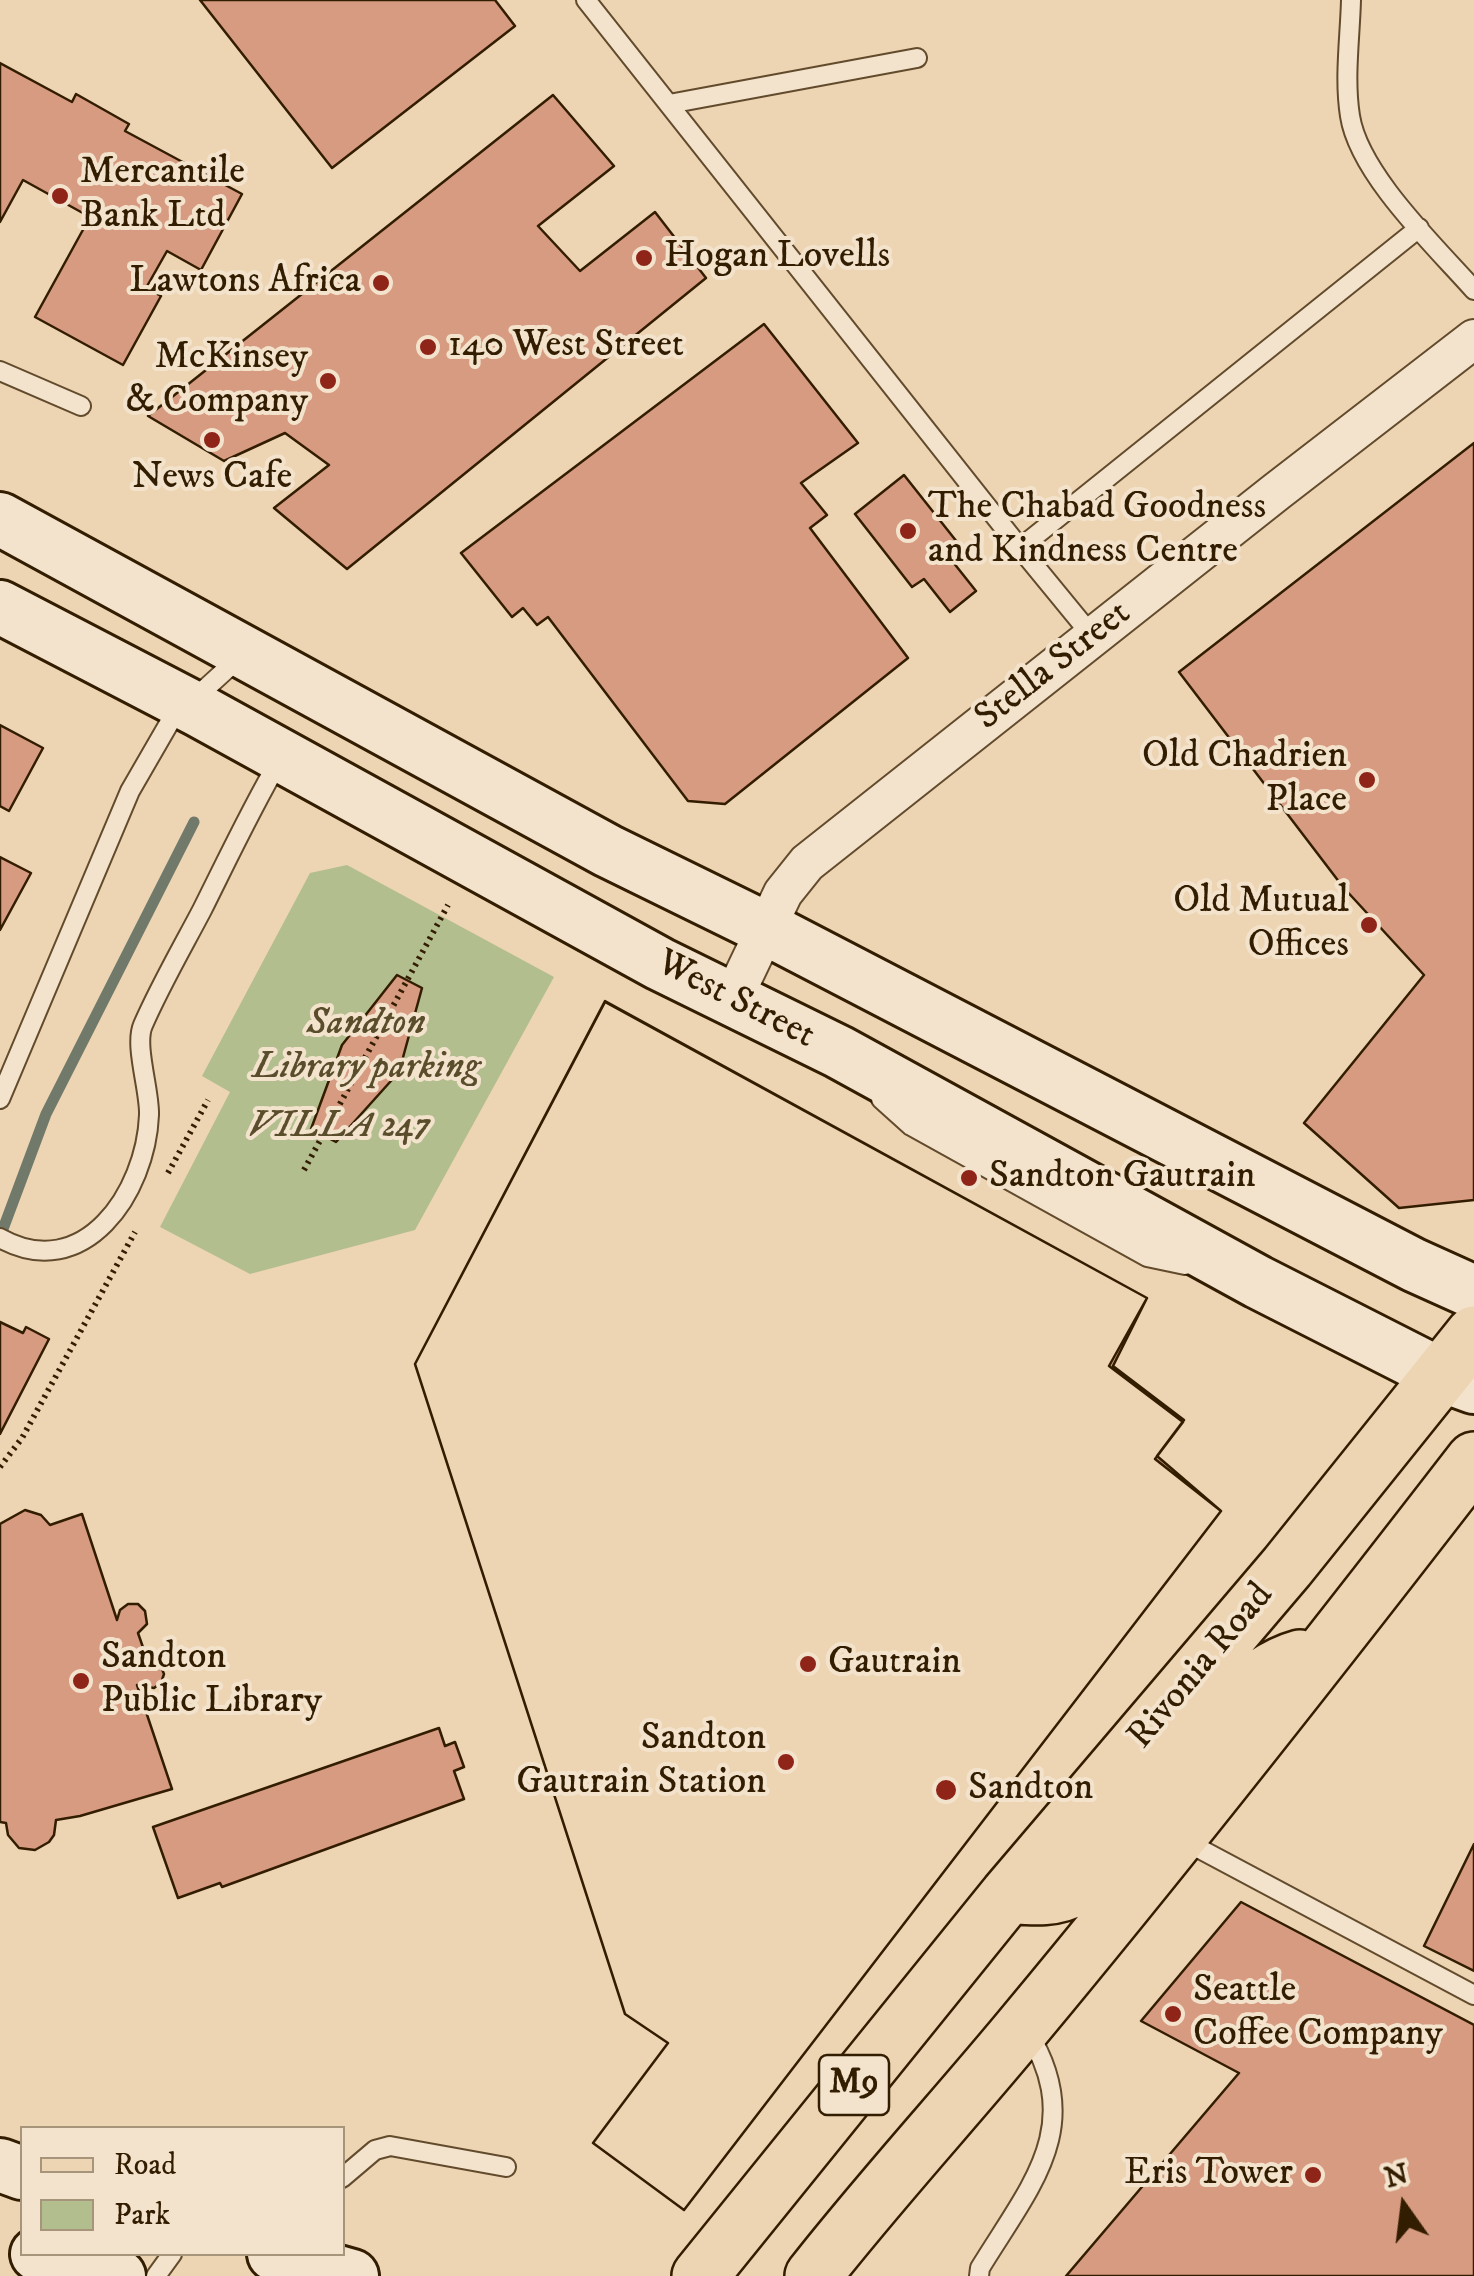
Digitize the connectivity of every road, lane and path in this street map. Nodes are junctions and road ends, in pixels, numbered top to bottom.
1 (586, 0) edge
2 (1352, 0) edge
3 (917, 58) dead end
4 (669, 104) junction
5 (1419, 228) junction
6 (1474, 290) edge
7 (1474, 340) edge
8 (0, 371) edge
9 (81, 406) dead end
10 (0, 519) edge
11 (1020, 548) junction
12 (0, 607) edge
13 (1094, 637) junction
14 (246, 652) junction
15 (187, 704) junction
16 (282, 756) junction
17 (448, 904) dead end
18 (765, 928) junction
19 (732, 1000) junction
20 (0, 1099) edge
21 (208, 1100) dead end
22 (304, 1170) dead end
23 (161, 1184) dead end
24 (143, 1218) dead end
25 (0, 1238) edge
26 (1474, 1292) edge
27 (1463, 1365) edge
28 (1474, 1460) edge
29 (0, 1467) edge
30 (1322, 1652) junction
31 (1179, 1838) junction
32 (1008, 1894) junction
33 (1474, 1995) edge
34 (1024, 2027) junction
35 (506, 2166) dead end
36 (345, 2175) edge
37 (875, 2197) junction
38 (44, 2256) edge
39 (119, 2276) edge
40 (700, 2276) edge
41 (813, 2276) edge
42 (838, 2276) edge
43 (978, 2276) edge

1 - 4 lane
2 - 5 lane
3 - 4 lane
4 - 11 lane
5 - 6 lane
5 - 11 lane
7 - 13 street, Stella Street
8 - 9 lane
10 - 14 street, West Street
11 - 13 lane
12 - 15 street, West Street
13 - 18 street, Stella Street
14 - 15 lane
14 - 18 street, West Street
15 - 16 street, West Street
15 - 20 lane
16 - 19 street, West Street
16 - 25 lane
17 - 22 path
18 - 19 street, Stella Street
18 - 26 street, West Street
19 - 27 street, West Street
21 - 23 path
24 - 29 path
27 - 32 main road, Rivonia Road / M9
28 - 30 main road, M9
30 - 31 main road, M9
30 - 32 main road
31 - 33 lane
31 - 34 main road, M9
32 - 40 main road, Rivonia Road / M9
34 - 37 main road, M9
34 - 43 lane
35 - 36 lane
37 - 41 main road, M9
37 - 42 main road
38 - 39 street

